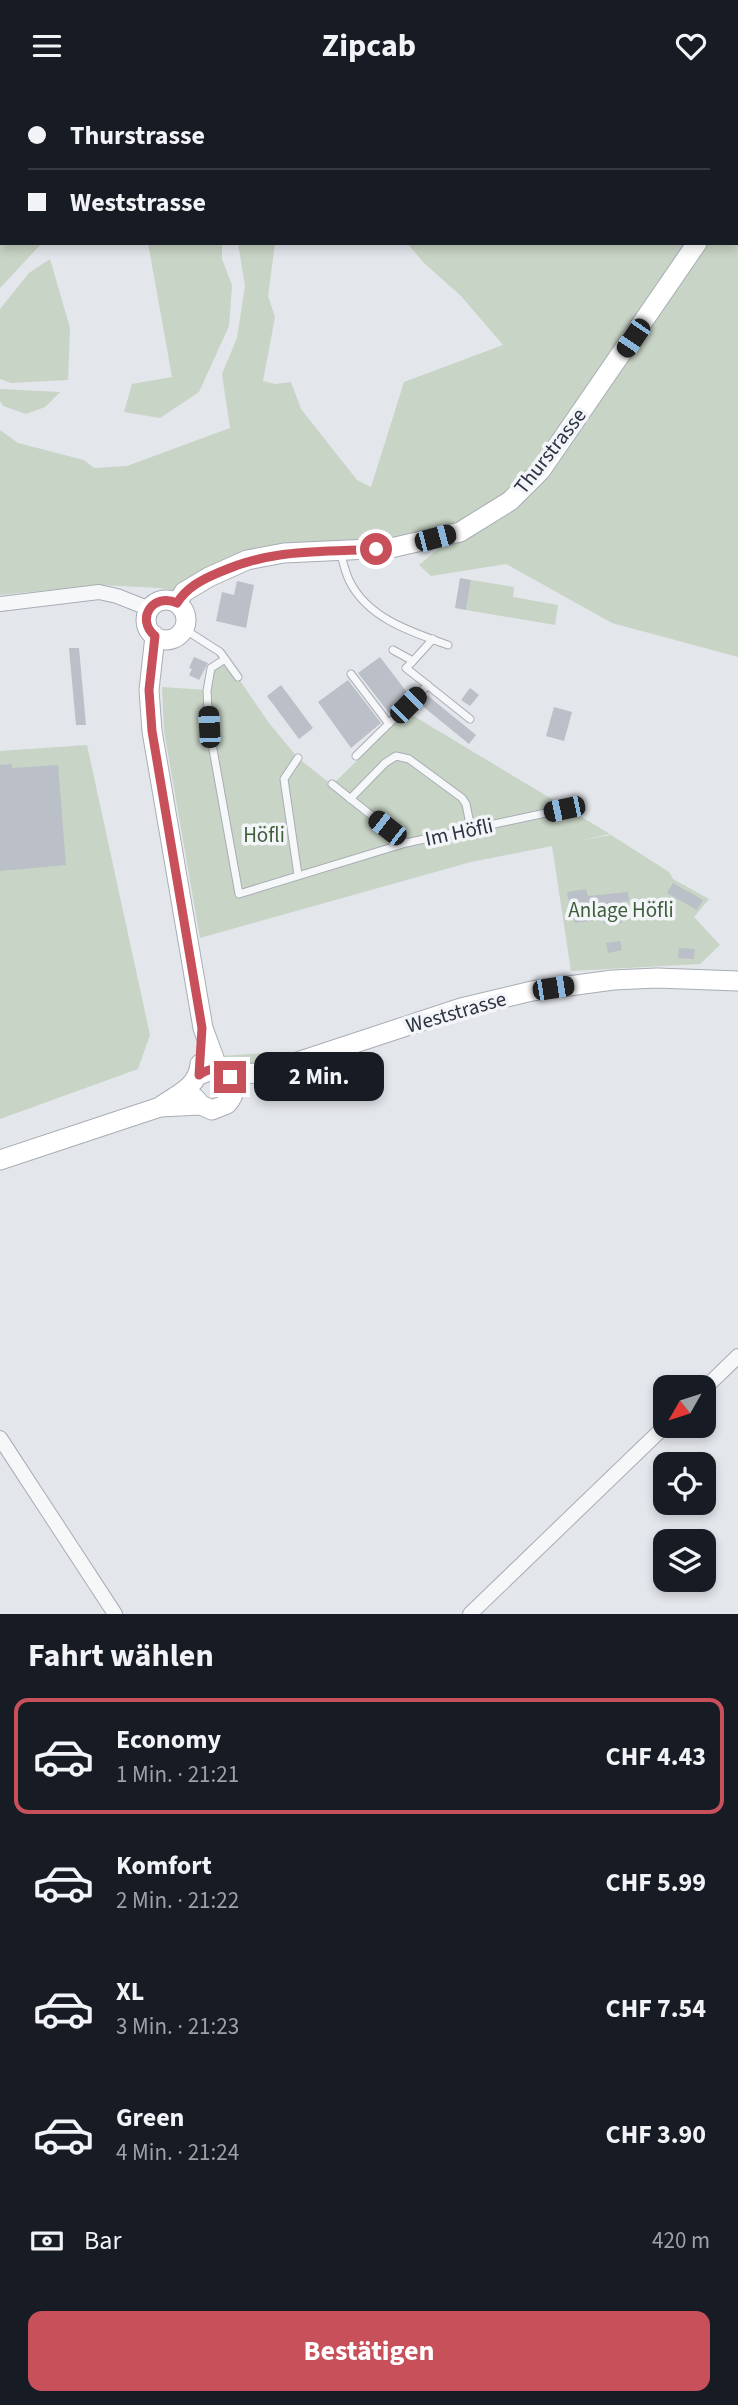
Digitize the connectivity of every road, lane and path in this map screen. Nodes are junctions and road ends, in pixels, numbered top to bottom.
1 (696, 245) edge
2 (340, 550) junction
3 (177, 603) junction
4 (0, 604) edge
5 (150, 609) junction
6 (184, 629) junction
7 (155, 636) junction
8 (433, 639) junction
9 (448, 645) dead end
10 (393, 650) dead end
11 (225, 659) junction
12 (413, 661) junction
13 (351, 674) dead end
14 (238, 677) dead end
15 (428, 685) junction
16 (470, 719) dead end
17 (389, 724) junction
18 (356, 756) dead end
19 (298, 758) dead end
20 (332, 784) dead end
21 (350, 799) junction
22 (564, 809) dead end
23 (471, 829) junction
24 (406, 843) junction
25 (298, 876) junction
26 (738, 981) edge
27 (202, 1028) junction
28 (223, 1072) junction
29 (264, 1073) junction
30 (196, 1079) junction
31 (233, 1096) junction
32 (201, 1105) junction
33 (160, 1107) junction
34 (0, 1160) edge
35 (738, 1356) edge
36 (716, 1377) edge
37 (0, 1438) edge
38 (653, 1438) edge
39 (115, 1614) edge
40 (470, 1614) edge

1 - 2 street, Thurstrasse
2 - 3 street, Thurstrasse
2 - 8 lane
3 - 5 street, Thurstrasse
3 - 6 street
4 - 5 street
5 - 7 street
6 - 7 street
6 - 11 lane
7 - 27 street
8 - 9 lane
8 - 12 lane
10 - 12 lane
11 - 14 lane
11 - 25 lane
12 - 15 lane
13 - 17 lane
15 - 16 lane
15 - 17 lane
17 - 18 lane
19 - 25 lane
20 - 21 lane, Im Höfli
21 - 23 lane
21 - 24 lane, Im Höfli
22 - 23 lane, Im Höfli
23 - 24 lane, Im Höfli
24 - 25 lane
26 - 29 street, Weststrasse
27 - 28 street
27 - 30 street
28 - 29 street, Weststrasse
28 - 30 street, Weststrasse
28 - 31 street
29 - 31 street, Weststrasse
30 - 32 street
30 - 33 street, Weststrasse
31 - 32 street
32 - 33 street
33 - 34 street
35 - 36 street
37 - 39 street
38 - 40 street

